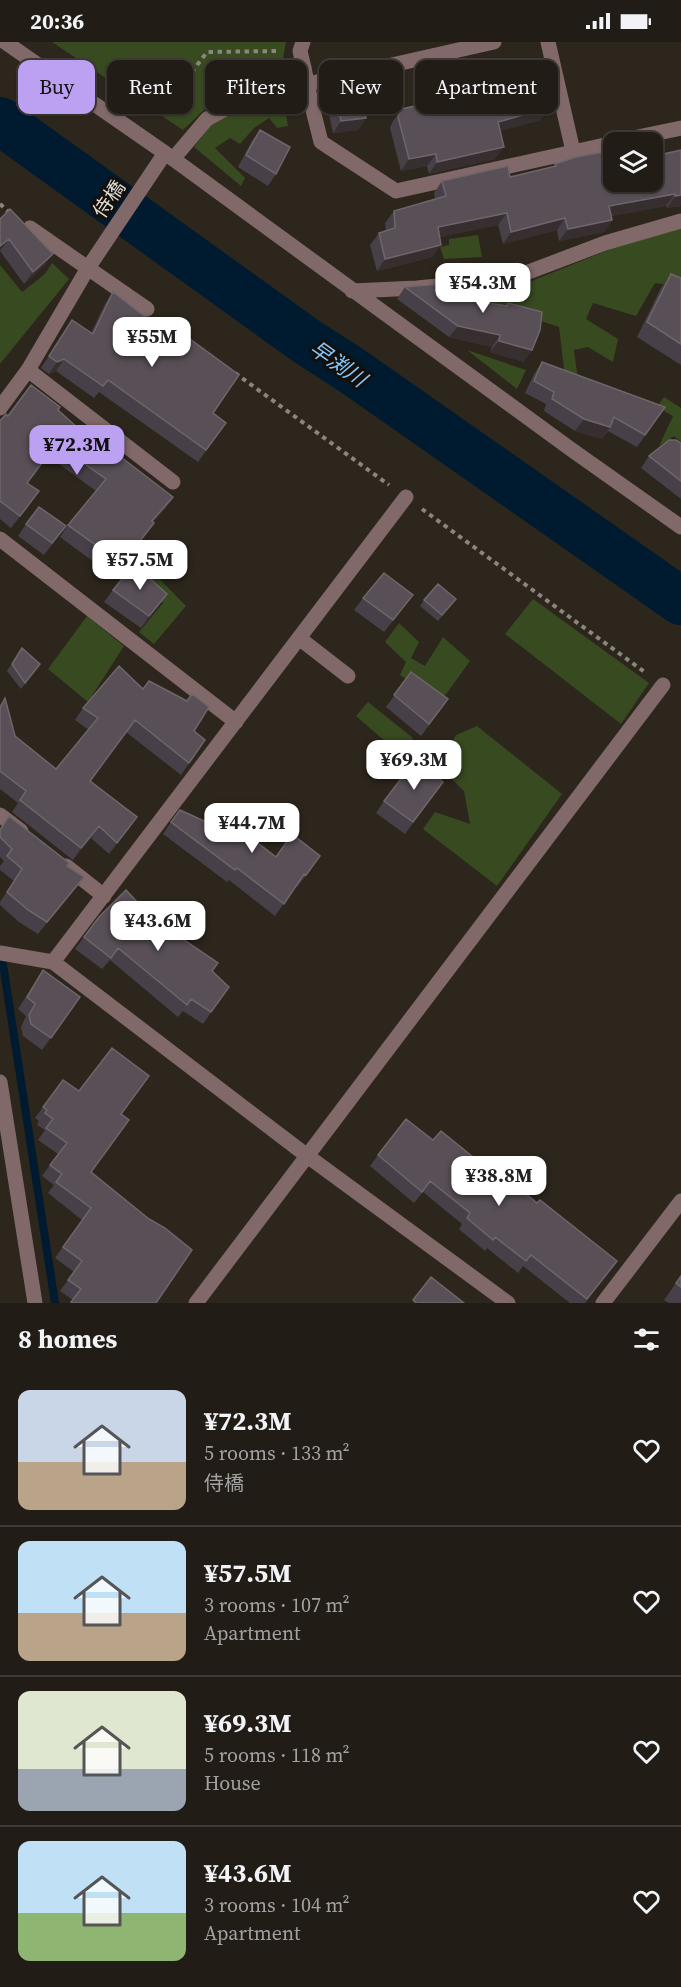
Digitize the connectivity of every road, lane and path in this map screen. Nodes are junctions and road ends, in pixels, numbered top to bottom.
1 (5, 42) edge
2 (494, 42) edge
3 (301, 46) edge
4 (549, 47) edge
5 (193, 70) edge
6 (681, 128) edge
7 (663, 132) edge
8 (603, 145) edge
9 (573, 151) junction
10 (169, 156) junction
11 (681, 221) edge
12 (30, 228) edge
13 (88, 268) junction
14 (352, 291) junction
15 (147, 309) dead end
16 (28, 370) junction
17 (0, 408) edge
18 (173, 482) dead end
19 (406, 497) dead end
20 (681, 527) edge
21 (0, 539) edge
22 (299, 638) junction
23 (348, 676) dead end
24 (663, 685) dead end
25 (236, 722) junction
26 (0, 815) edge
27 (28, 837) edge
28 (57, 859) edge
29 (104, 896) junction
30 (0, 953) edge
31 (53, 962) junction
32 (0, 1082) edge
33 (306, 1155) junction
34 (681, 1201) edge
35 (35, 1303) edge
36 (196, 1303) edge
37 (508, 1303) edge
38 (603, 1303) edge

1 - 10 street
2 - 10 street, 侍橋
3 - 5 path
3 - 9 street, bridge
4 - 9 street
6 - 7 street
8 - 9 street
10 - 13 street, 侍橋
10 - 14 street
11 - 14 street
12 - 13 street
13 - 15 street
13 - 16 street, 侍橋
14 - 20 street
16 - 17 street, 侍橋
16 - 18 street
19 - 22 street
21 - 25 street
22 - 23 street
22 - 25 street
24 - 33 street
25 - 29 street
26 - 27 street
28 - 29 street
29 - 31 street
30 - 31 street
31 - 33 street
32 - 35 street
33 - 36 street
33 - 37 street
34 - 38 street

